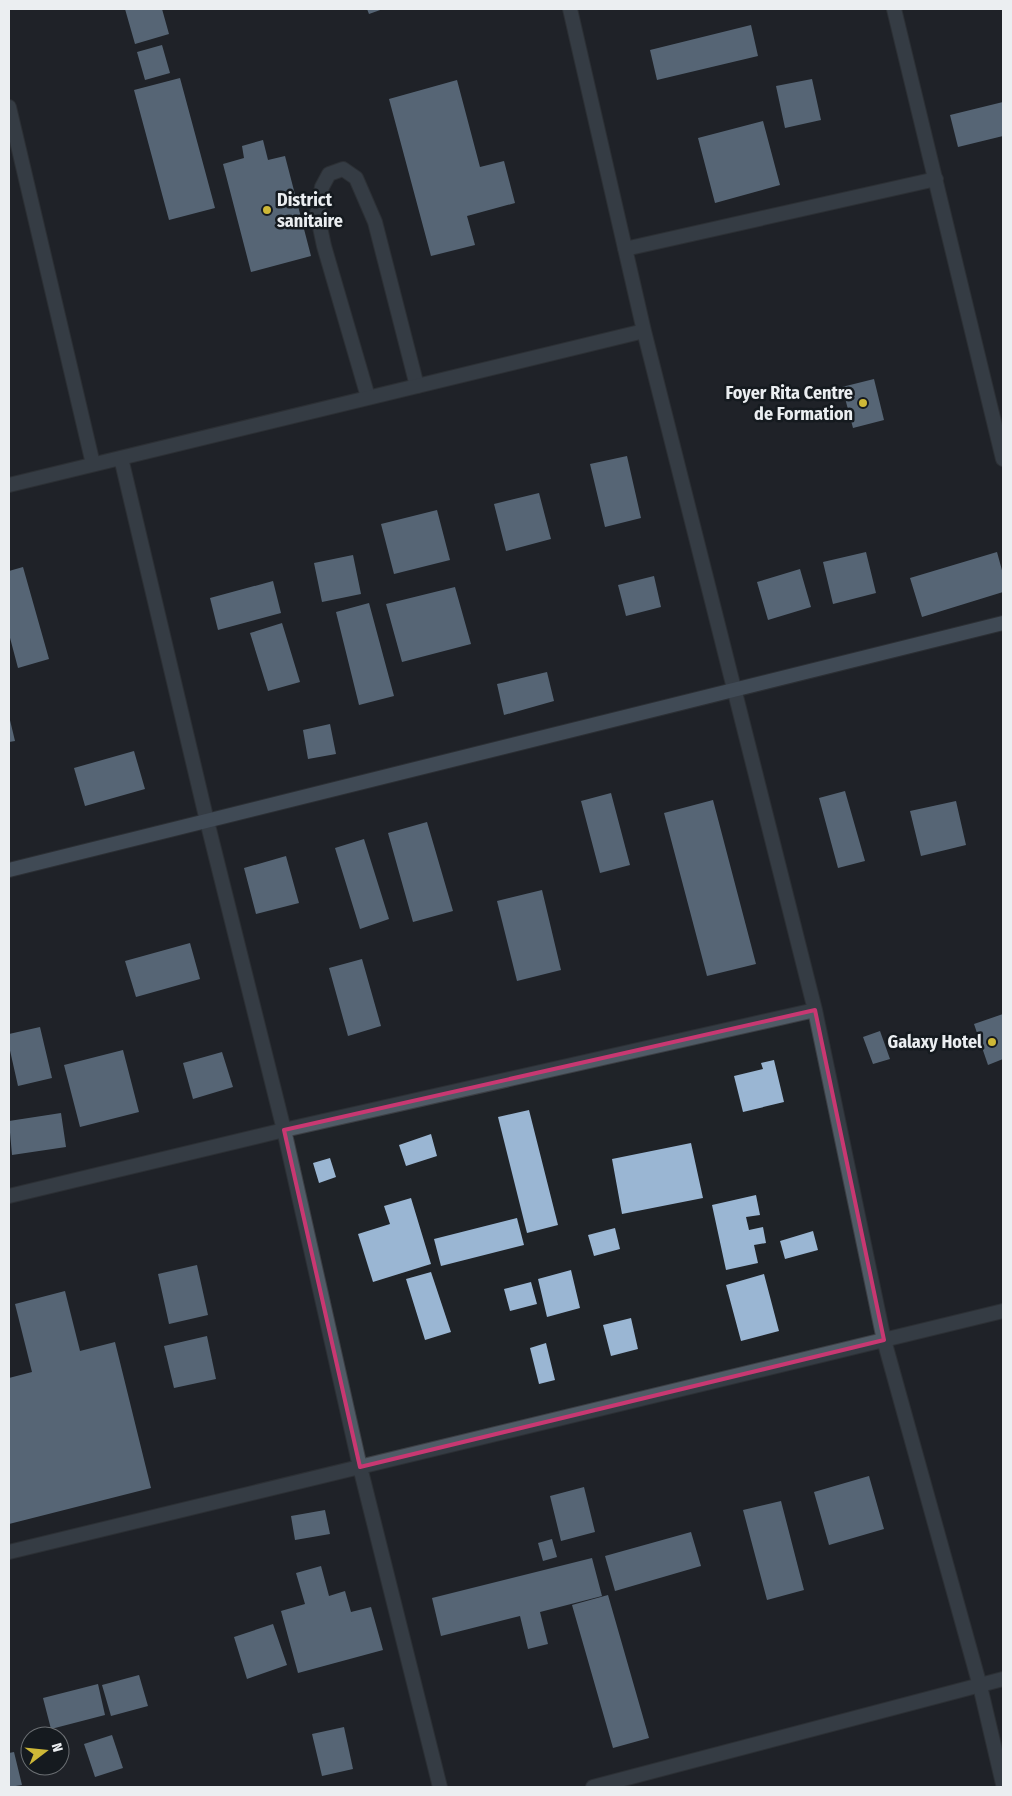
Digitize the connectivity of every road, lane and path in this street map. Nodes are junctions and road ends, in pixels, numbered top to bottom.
1 (570, 9) edge
2 (894, 9) edge
3 (9, 107) edge
4 (936, 179) junction
5 (625, 249) junction
6 (644, 330) junction
7 (417, 386) junction
8 (368, 397) junction
9 (121, 458) junction
10 (1003, 459) edge
11 (93, 464) junction
12 (9, 485) edge
13 (1003, 624) edge
14 (733, 690) junction
15 (207, 820) junction
16 (9, 870) edge
17 (815, 1010) junction
18 (284, 1130) junction
19 (9, 1196) edge
20 (1003, 1310) edge
21 (884, 1340) junction
22 (360, 1467) junction
23 (9, 1552) edge
24 (1003, 1679) edge
25 (980, 1686) junction
26 (1003, 1784) edge
27 (440, 1787) edge
28 (594, 1787) edge

1 - 5 street
2 - 4 street
3 - 11 street
4 - 5 street
4 - 10 street
5 - 6 street
6 - 7 street
6 - 14 street
7 - 8 street
7 - 8 street
8 - 9 street
9 - 11 street
9 - 15 street
11 - 12 street
13 - 14 main road
14 - 15 main road
14 - 17 street
15 - 16 main road
15 - 18 street
17 - 18 street
17 - 21 street
18 - 19 street
18 - 22 street
20 - 21 street
21 - 22 street
21 - 25 street
22 - 23 street
22 - 27 street
24 - 25 street
25 - 26 street
25 - 28 street

